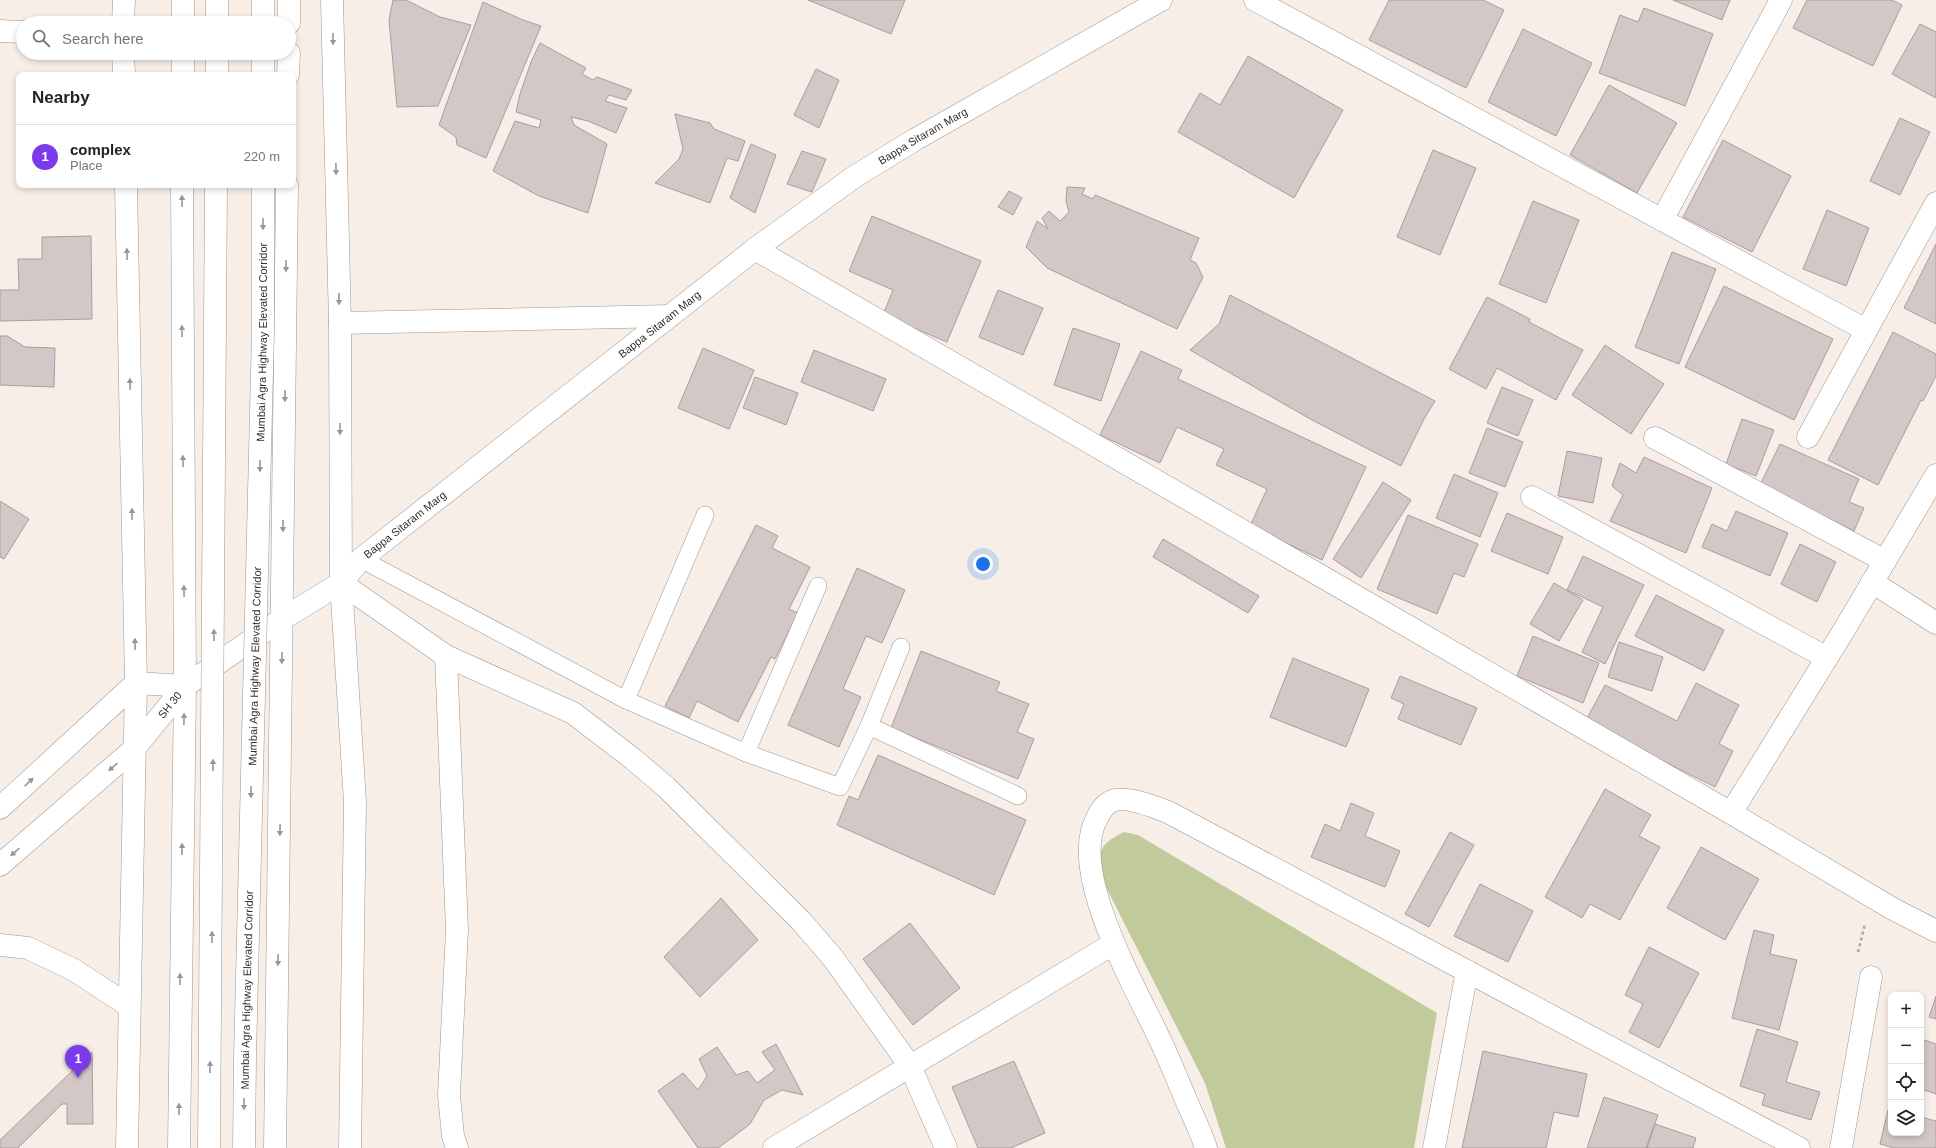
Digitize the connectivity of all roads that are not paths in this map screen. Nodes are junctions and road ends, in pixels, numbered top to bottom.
1 (124, 0) edge
2 (183, 0) edge
3 (217, 0) edge
4 (263, 0) edge
5 (289, 0) edge
6 (332, 0) edge
7 (1161, 0) edge
8 (1255, 0) edge
9 (1781, 0) edge
10 (123, 16) edge
11 (183, 16) edge
12 (217, 16) edge
13 (263, 16) edge
14 (289, 16) edge
15 (0, 31) edge
16 (16, 32) edge
17 (123, 60) edge
18 (183, 60) edge
19 (217, 60) edge
20 (263, 60) edge
21 (289, 60) edge
22 (124, 72) edge
23 (183, 72) edge
24 (217, 72) edge
25 (263, 72) edge
26 (288, 72) edge
27 (126, 188) edge
28 (182, 188) edge
29 (216, 188) edge
30 (263, 188) edge
31 (287, 188) edge
32 (1936, 203) edge
33 (1662, 220) junction
34 (755, 249) junction
35 (670, 316) junction
36 (340, 323) junction
37 (1866, 330) junction
38 (1808, 437) dead end
39 (1655, 438) dead end
40 (1936, 475) edge
41 (1532, 497) dead end
42 (705, 515) dead end
43 (361, 559) junction
44 (1885, 561) junction
45 (1872, 582) junction
46 (341, 583) junction
47 (818, 586) dead end
48 (282, 619) junction
49 (1936, 623) edge
50 (901, 647) dead end
51 (446, 656) junction
52 (1827, 658) junction
53 (136, 683) junction
54 (185, 686) junction
55 (626, 700) junction
56 (869, 726) junction
57 (134, 749) junction
58 (746, 753) junction
59 (1018, 796) dead end
60 (0, 808) edge
61 (1731, 813) junction
62 (0, 865) edge
63 (1936, 931) edge
64 (1113, 944) junction
65 (0, 945) edge
66 (1466, 971) junction
67 (1870, 977) road end
68 (128, 1006) junction
69 (910, 1066) junction
70 (127, 1148) edge
71 (179, 1148) edge
72 (209, 1148) edge
73 (244, 1148) edge
74 (276, 1148) edge
75 (350, 1148) edge
76 (457, 1148) edge
77 (774, 1148) edge
78 (946, 1148) edge
79 (1206, 1148) edge
80 (1434, 1148) edge
81 (1799, 1148) edge
82 (1841, 1148) edge

1 - 10 main road
2 - 11 main road
3 - 12 main road
4 - 13 main road
5 - 14 main road
6 -> 36 main road
7 - 34 main road, Bappa Sitaram Marg
8 - 33 main road
9 - 33 main road
15 - 16 main road
17 - 22 main road
18 - 23 main road
19 - 24 main road
20 - 25 main road
21 - 26 main road
53 -> 27 main road
54 -> 28 main road
72 -> 29 main road, bridge
30 -> 73 main road, Mumbai Agra Highway Elevated Corridor, bridge
31 -> 48 main road
32 - 37 main road
33 - 37 main road
34 - 35 main road, Bappa Sitaram Marg
34 - 61 main road
35 - 36 main road
35 - 43 main road, Bappa Sitaram Marg
36 -> 46 main road
37 - 38 main road
39 - 44 main road
40 - 44 main road
41 - 52 main road
42 - 55 lane
43 - 46 main road, Bappa Sitaram Marg
43 - 55 lane
44 - 45 main road
45 - 49 main road
45 - 52 main road
46 - 48 main road, Bappa Sitaram Marg
46 - 51 main road
46 - 75 main road
47 - 58 lane
48 - 54 main road, Bappa Sitaram Marg
48 -> 74 main road
50 - 56 lane
51 - 69 main road
51 - 76 main road
52 - 61 main road
53 - 54 main road, SH 30
53 - 57 main road
60 -> 53 main road
54 - 57 main road, SH 30
71 -> 54 main road
55 - 58 lane
56 - 58 lane
56 - 59 lane
57 -> 62 main road, SH 30
57 - 68 main road
61 - 63 main road
64 - 66 main road
64 - 69 main road
64 - 79 main road
65 - 68 main road
66 - 80 main road
66 - 81 main road
67 - 82 main road
68 - 70 main road
69 - 77 main road
69 - 78 main road

